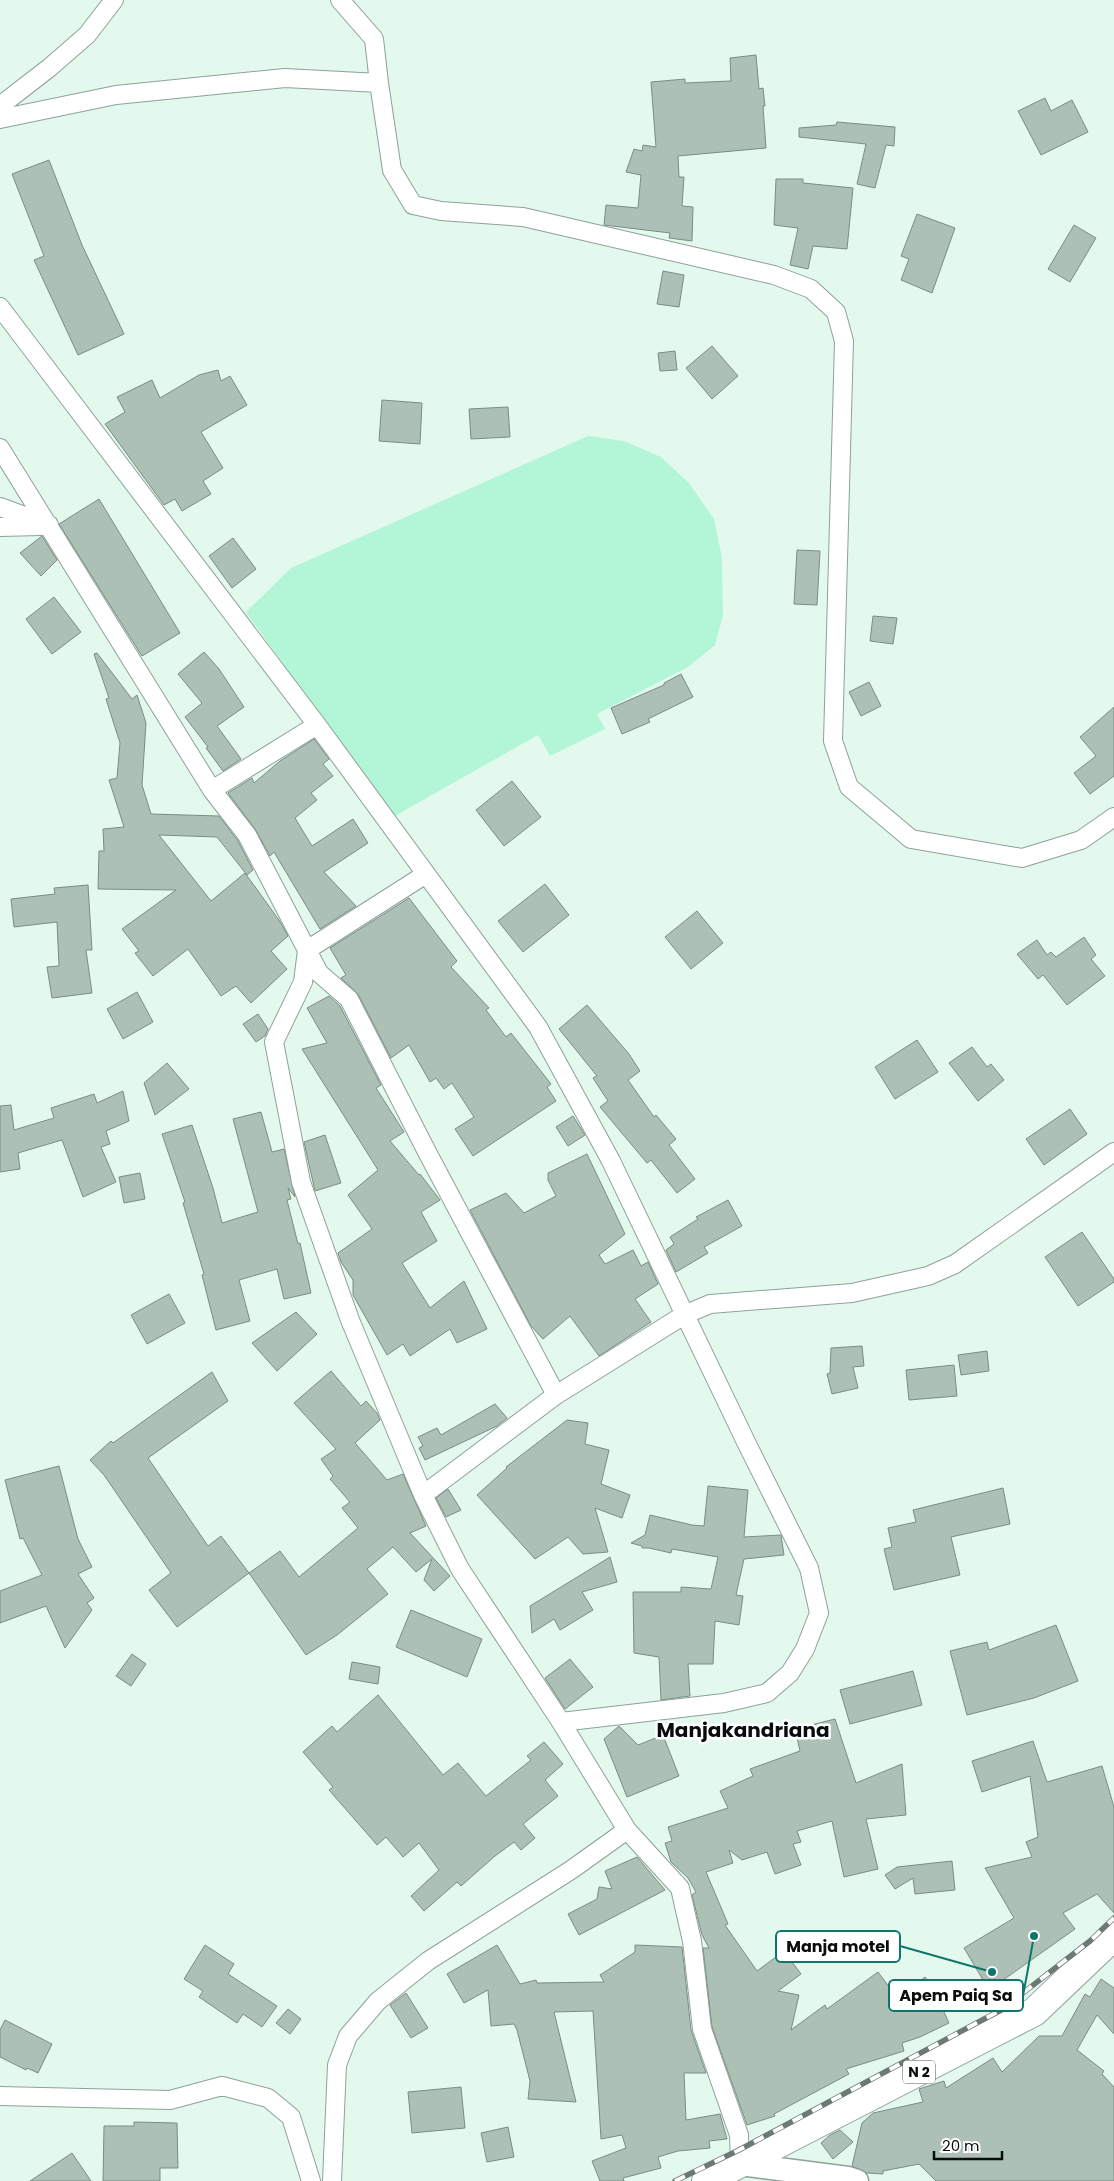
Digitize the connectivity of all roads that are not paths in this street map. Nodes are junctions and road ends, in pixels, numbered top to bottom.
1 (114, 0) edge
2 (340, 0) edge
3 (379, 83) junction
4 (0, 106) edge
5 (0, 119) edge
6 (0, 307) edge
7 (0, 448) edge
8 (0, 507) edge
9 (49, 525) junction
10 (0, 527) edge
11 (317, 725) junction
12 (212, 790) junction
13 (1114, 817) edge
14 (426, 874) junction
15 (307, 950) junction
16 (1114, 1152) edge
17 (684, 1315) junction
18 (556, 1395) junction
19 (423, 1495) junction
20 (561, 1722) junction
21 (627, 1830) junction
22 (1114, 1936) edge
23 (0, 2096) edge
24 (740, 2164) junction
25 (311, 2181) edge
26 (332, 2181) edge
27 (706, 2181) edge
28 (857, 2181) edge

1 - 4 street
2 - 3 street
3 - 5 street
3 - 13 street
6 - 11 street
7 - 9 street
8 - 9 street
9 - 10 street
9 - 12 street
11 - 12 street
11 - 14 street
12 - 15 street
14 - 15 street
14 - 17 street
15 - 18 street
15 - 19 street
16 - 17 street
17 - 18 street
17 - 20 street
18 - 19 street
19 - 20 street
20 - 21 street
21 - 24 street
21 - 26 street
22 - 24 main road, N 2
23 - 25 street
24 - 27 main road, N 2
24 - 28 street

